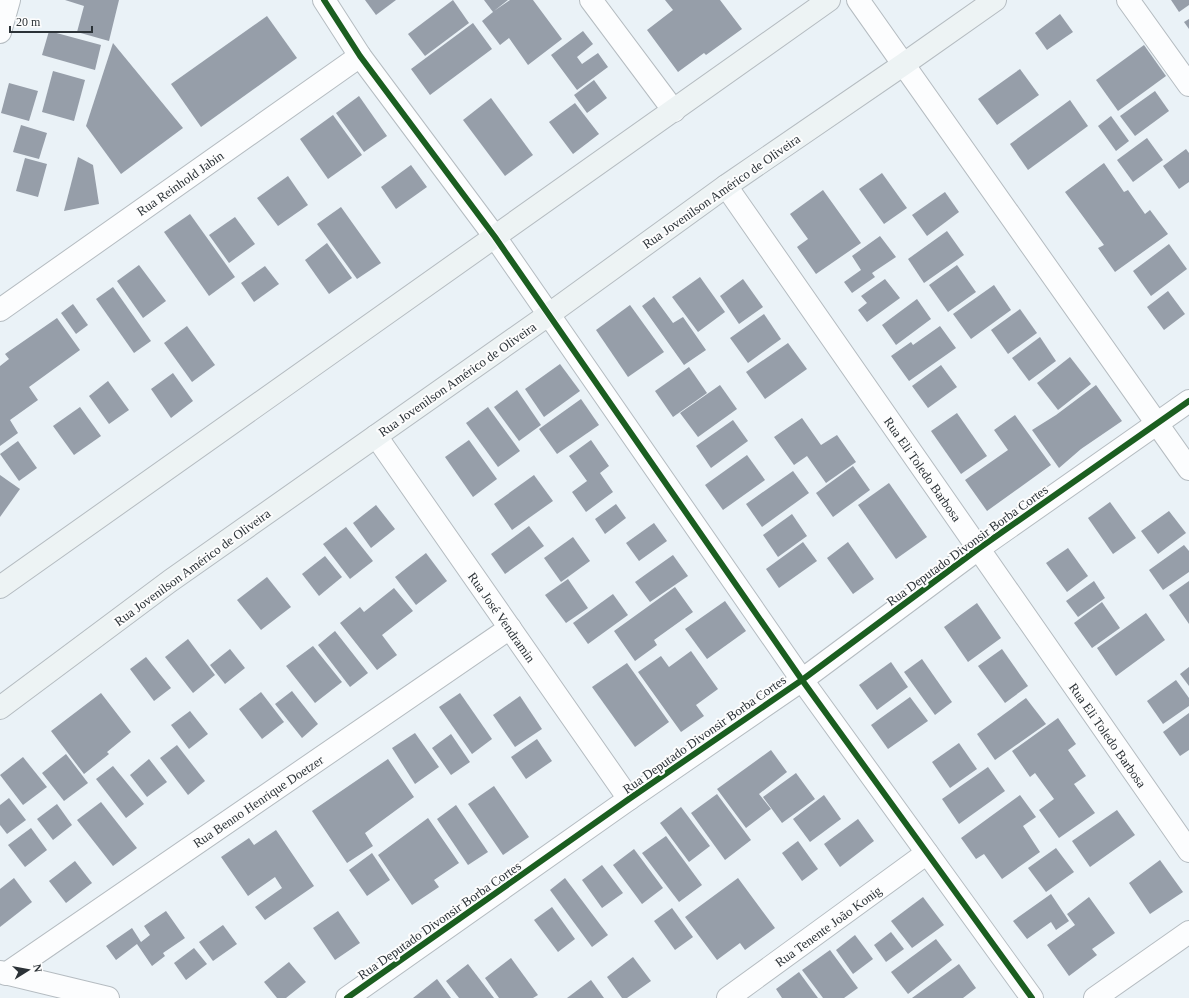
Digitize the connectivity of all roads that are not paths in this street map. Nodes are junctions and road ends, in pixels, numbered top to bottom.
1 (9, 0) edge
2 (324, 0) edge
3 (591, 0) edge
4 (829, 0) edge
5 (858, 0) edge
6 (995, 0) edge
7 (1128, 0) edge
8 (0, 32) edge
9 (360, 56) junction
10 (904, 64) junction
11 (1189, 85) edge
12 (674, 111) junction
13 (726, 186) junction
14 (495, 237) junction
15 (0, 310) edge
16 (548, 315) junction
17 (1189, 401) edge
18 (1158, 424) junction
19 (376, 436) junction
20 (1189, 468) edge
21 (978, 549) junction
22 (3, 581) edge
23 (510, 628) junction
24 (802, 680) junction
25 (0, 708) edge
26 (629, 799) junction
27 (1189, 851) edge
28 (927, 853) junction
29 (1189, 932) edge
30 (3, 973) edge
31 (108, 998) edge
32 (347, 998) edge
33 (728, 998) edge
34 (1032, 998) edge
35 (1095, 998) edge

1 - 8 street
2 - 9 street
3 - 12 street
4 - 12 main road
5 - 10 street
6 - 10 main road, Rua Jovenilson Américo de Oliveira
7 - 11 street
9 - 14 street
9 - 15 street, Rua Reinhold Jabin
10 - 13 main road, Rua Jovenilson Américo de Oliveira
10 - 18 street
12 - 14 main road
13 - 16 main road, Rua Jovenilson Américo de Oliveira
13 - 21 street, Rua Eli Toledo Barbosa
14 - 16 street
14 - 22 main road
16 - 19 main road, Rua Jovenilson Américo de Oliveira
16 - 24 street
17 - 18 street, Rua Deputado Divonsir Borba Cortes
18 - 20 street
18 - 21 street, Rua Deputado Divonsir Borba Cortes
19 - 23 street, Rua José Vendramin
19 - 25 main road, Rua Jovenilson Américo de Oliveira
21 - 24 street, Rua Deputado Divonsir Borba Cortes
21 - 27 street, Rua Eli Toledo Barbosa
23 - 26 street, Rua José Vendramin
23 - 30 street, Rua Benno Henrique Doetzer
24 - 26 street, Rua Deputado Divonsir Borba Cortes
24 - 28 street
26 - 32 street, Rua Deputado Divonsir Borba Cortes
28 - 33 street, Rua Tenente João Konig
28 - 34 street
29 - 35 street
30 - 31 street

